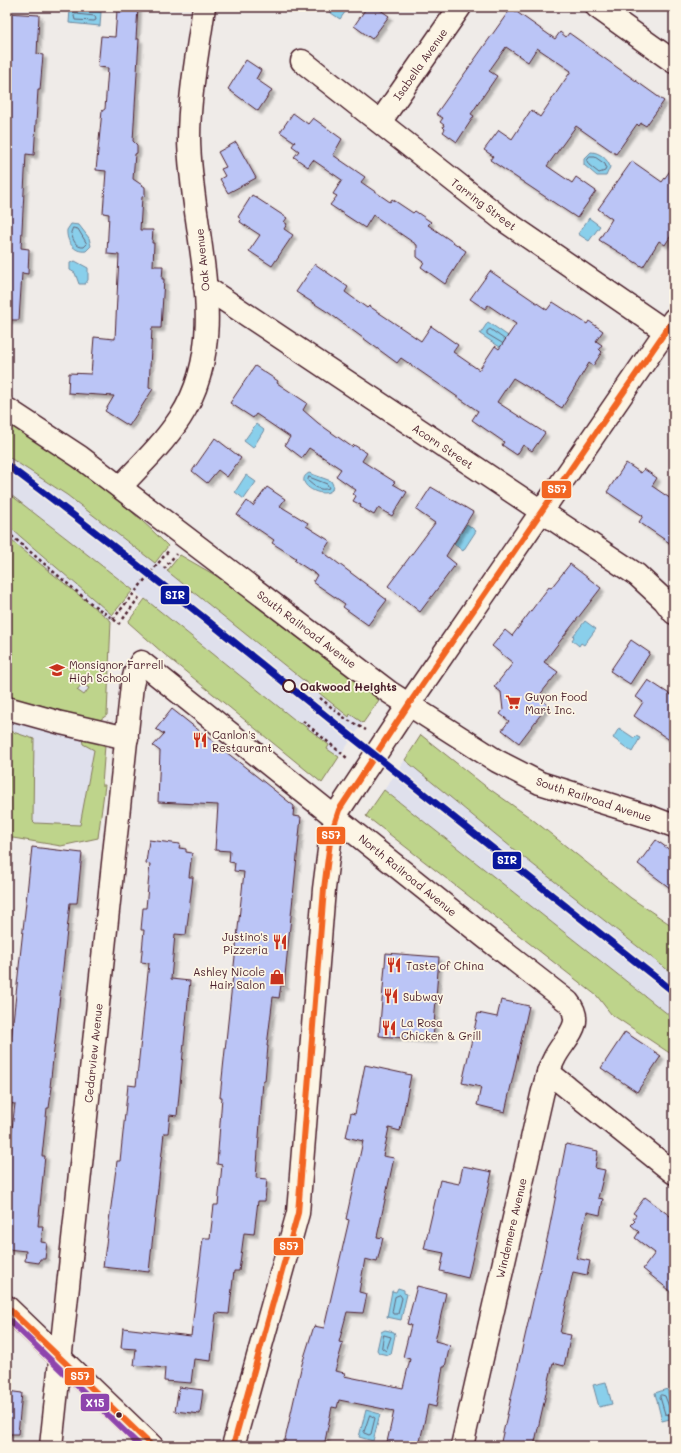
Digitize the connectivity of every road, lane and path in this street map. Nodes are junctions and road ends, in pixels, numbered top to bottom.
1 (204, 7) edge
2 (460, 7) edge
3 (597, 7) edge
4 (302, 62) dead end
5 (674, 62) edge
6 (380, 122) junction
7 (205, 287) junction
8 (671, 329) edge
9 (7, 409) edge
10 (120, 487) junction
11 (543, 512) junction
12 (7, 532) edge
13 (177, 552) dead end
14 (166, 555) dead end
15 (164, 569) dead end
16 (140, 596) dead end
17 (674, 613) edge
18 (113, 619) junction
19 (123, 620) dead end
20 (120, 624) dead end
21 (141, 662) joint
22 (320, 698) dead end
23 (7, 708) edge
24 (405, 710) junction
25 (303, 721) dead end
26 (366, 730) dead end
27 (127, 738) junction
28 (347, 758) dead end
29 (336, 818) junction
30 (674, 826) edge
31 (576, 1016) joint
32 (548, 1072) junction
33 (674, 1173) edge
34 (7, 1307) edge
35 (60, 1359) junction
36 (51, 1446) edge
37 (152, 1446) edge
38 (233, 1446) edge
39 (462, 1446) edge

1 - 7 street, Oak Avenue
2 - 6 street, Isabella Avenue
3 - 5 street
4 - 6 street, Tarring Street
6 - 8 street, Tarring Street
7 - 10 street, Oak Avenue
7 - 11 street, Acorn Street
8 - 11 street
9 - 10 street, South Railroad Avenue
10 - 24 street, South Railroad Avenue
11 - 17 street, Acorn Street
11 - 24 street
12 - 18 path
13 - 15 path
14 - 18 path
16 - 19 path
18 - 20 path
21 - 27 street, Cedarview Avenue
21 - 29 street, North Railroad Avenue
22 - 26 path
23 - 27 street
24 - 29 street
24 - 30 street, South Railroad Avenue
25 - 28 path
27 - 35 street, Cedarview Avenue
29 - 31 street, North Railroad Avenue
29 - 38 street
31 - 32 street, Windemere Avenue
32 - 33 street
32 - 39 street, Windemere Avenue
34 - 35 street
35 - 36 street, Cedarview Avenue
35 - 37 street

